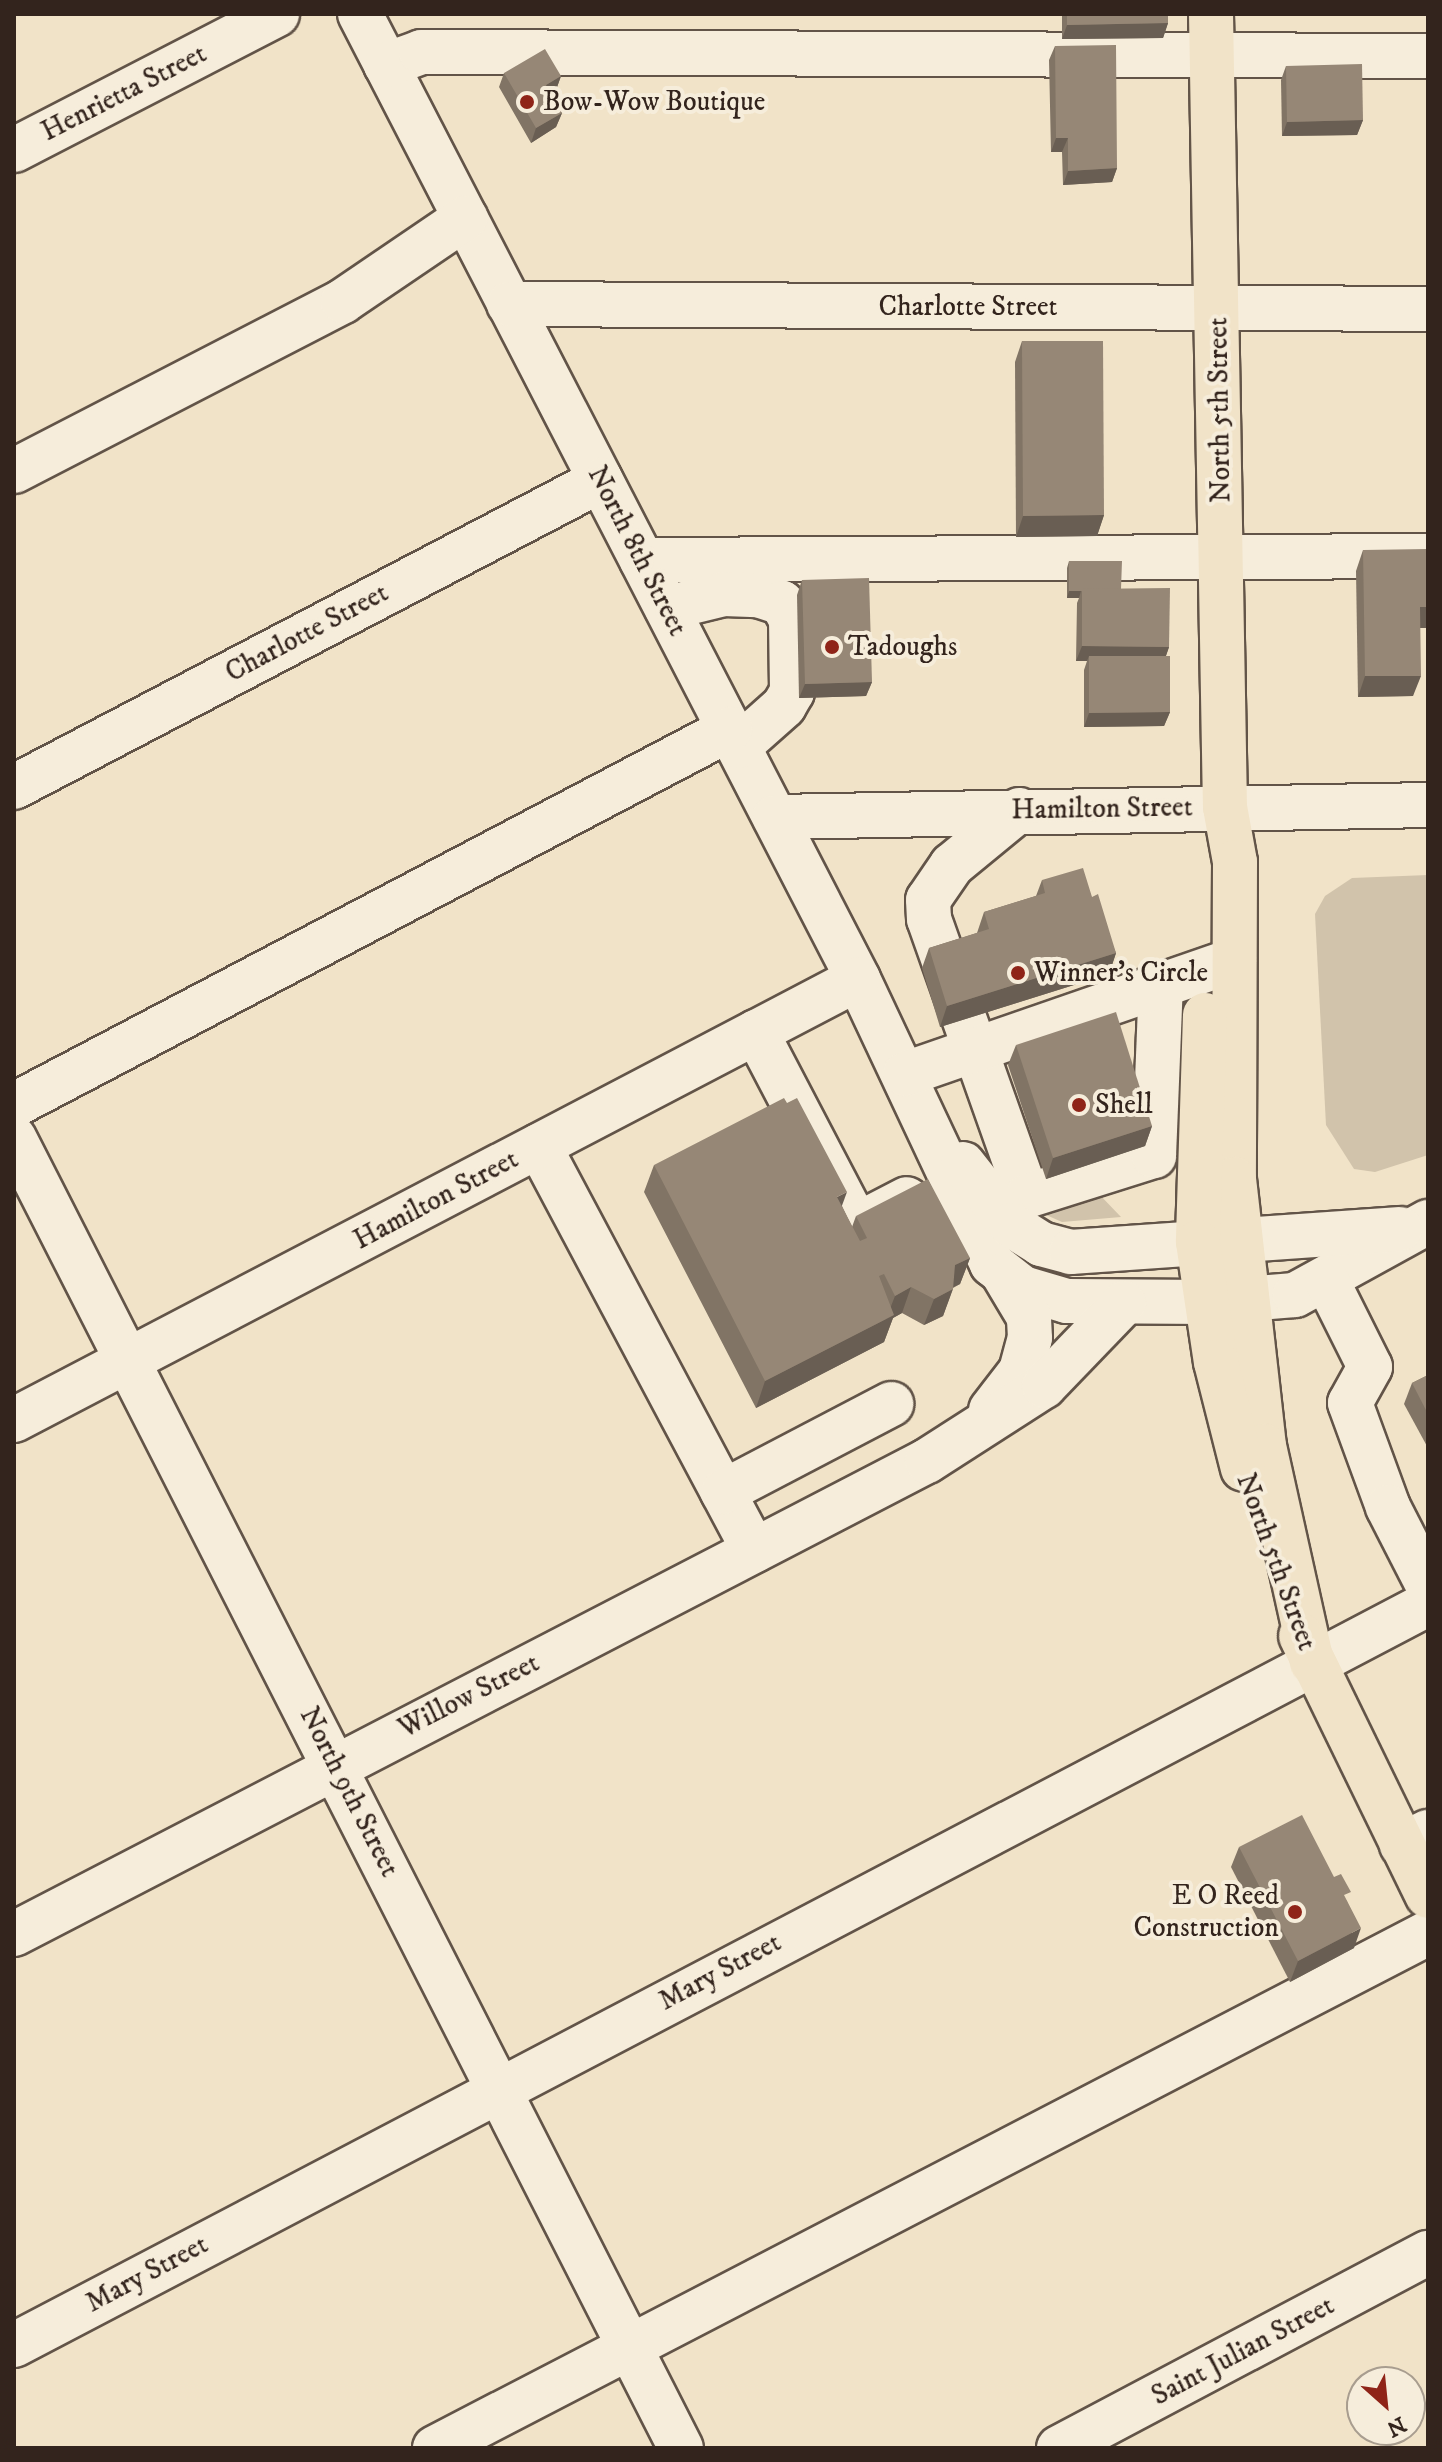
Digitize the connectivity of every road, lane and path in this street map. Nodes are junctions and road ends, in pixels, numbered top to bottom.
1 (277, 14) edge
2 (360, 14) edge
3 (1212, 34) edge
4 (1428, 56) edge
5 (386, 65) junction
6 (14, 150) edge
7 (465, 218) junction
8 (509, 304) junction
9 (1217, 308) junction
10 (1428, 309) edge
11 (14, 471) edge
12 (601, 480) junction
13 (1223, 556) junction
14 (1428, 556) edge
15 (642, 560) junction
16 (667, 608) junction
17 (734, 738) junction
18 (14, 787) edge
19 (1428, 805) edge
20 (1225, 807) junction
21 (1019, 810) junction
22 (775, 817) junction
23 (1220, 965) junction
24 (858, 979) junction
25 (1161, 985) junction
26 (756, 1032) junction
27 (973, 1049) junction
28 (909, 1081) junction
29 (14, 1105) edge
30 (1219, 1124) junction
31 (1155, 1129) junction
32 (14, 1138) edge
33 (539, 1146) junction
34 (957, 1173) junction
35 (1428, 1221) edge
36 (1219, 1240) junction
37 (1004, 1275) junction
38 (1327, 1281) junction
39 (1227, 1301) junction
40 (1124, 1303) junction
41 (129, 1360) junction
42 (891, 1404) dead end
43 (14, 1420) edge
44 (927, 1461) junction
45 (723, 1492) junction
46 (754, 1550) junction
47 (1426, 1605) edge
48 (1312, 1663) junction
49 (335, 1765) junction
50 (1415, 1838) edge
51 (1428, 1896) edge
52 (1428, 1933) edge
53 (14, 1934) edge
54 (499, 2087) junction
55 (1428, 2253) edge
56 (14, 2345) edge
57 (630, 2346) junction
58 (435, 2448) edge
59 (681, 2448) edge
60 (1059, 2448) edge

1 - 6 street, Henrietta Street
2 - 5 street, North 8th Street
3 - 4 street
3 - 5 street
3 - 9 main road, North 5th Street
5 - 7 street, North 8th Street
7 - 8 street, North 8th Street
7 - 11 street
8 - 9 street, Charlotte Street
8 - 12 street, North 8th Street
9 - 10 street, Charlotte Street
9 - 13 main road, North 5th Street
12 - 15 street, North 8th Street
12 - 18 street, Charlotte Street
13 - 14 street
13 - 15 street
13 - 20 main road, North 5th Street
15 - 16 street, North 8th Street
16 - 17 street, North 8th Street
16 - 17 street
17 - 22 street, North 8th Street
17 - 29 street
19 - 20 street, Hamilton Street
20 - 21 street, Hamilton Street
20 - 23 main road, North 5th Street
21 - 22 street, Hamilton Street
21 - 27 street
22 - 24 street, North 8th Street
23 - 25 street
23 - 30 main road, North 5th Street
24 - 26 street, Hamilton Street
24 - 28 street, North 8th Street
25 - 27 street
25 - 31 street
26 - 33 street, Hamilton Street
26 - 34 street
27 - 28 street
27 - 31 street
28 - 34 street, North 8th Street
30 - 31 street
30 - 36 main road, North 5th Street
32 - 41 street, North 9th Street
33 - 41 street, Hamilton Street
33 - 45 street
34 - 36 street, North 8th Street
34 - 37 street, North 8th Street
35 - 36 street
35 - 38 street
36 - 39 main road, North 5th Street
37 - 40 street, North 8th Street
37 - 44 street, Willow Street
38 - 39 street
38 - 47 street
39 - 40 street, North 8th Street
39 - 48 main road, North 5th Street
40 - 44 street, Willow Street
41 - 43 street, Hamilton Street
41 - 49 street, North 9th Street
42 - 45 street
44 - 46 street, Willow Street
45 - 46 street
46 - 49 street, Willow Street
47 - 48 street, Mary Street
48 - 50 main road
48 - 54 street, Mary Street
49 - 53 street, Willow Street
49 - 54 street, North 9th Street
50 - 51 main road
52 - 57 street
54 - 56 street, Mary Street
54 - 57 street, North 9th Street
55 - 60 street, Saint Julian Street
57 - 58 street
57 - 59 street, North 9th Street

